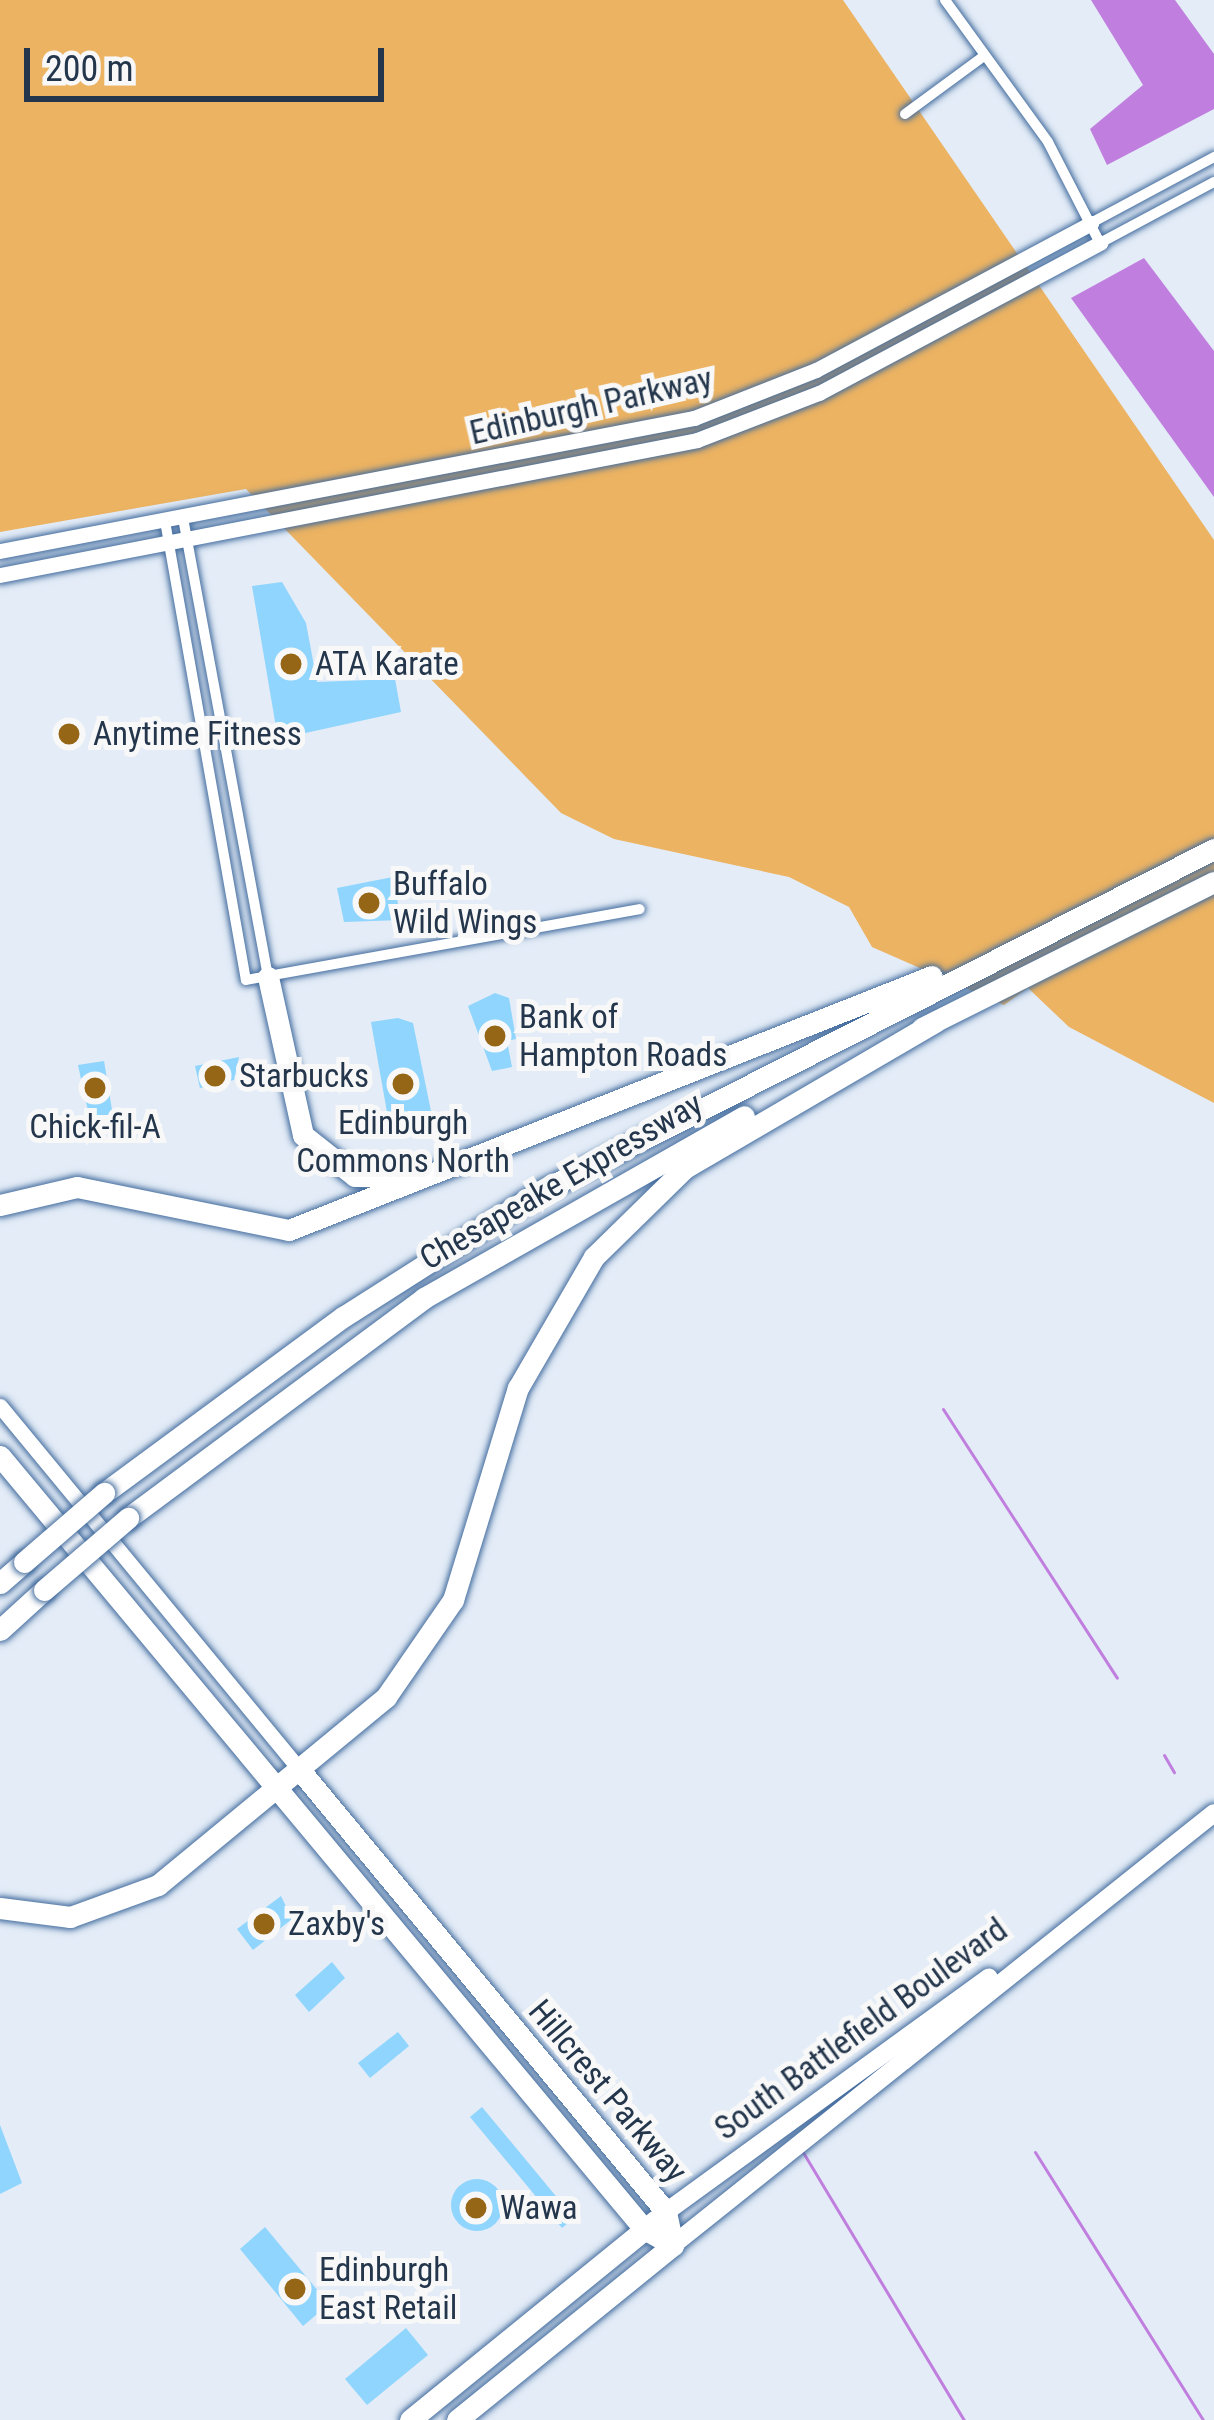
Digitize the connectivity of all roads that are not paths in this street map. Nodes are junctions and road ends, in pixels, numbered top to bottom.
1 (945, 0) edge
2 (985, 56) junction
3 (905, 114) dead end
4 (1214, 157) edge
5 (1214, 182) edge
6 (1090, 223) junction
7 (1100, 243) junction
8 (183, 518) junction
9 (165, 521) junction
10 (187, 539) junction
11 (169, 543) junction
12 (0, 551) edge
13 (0, 575) edge
14 (1214, 849) edge
15 (1214, 883) edge
16 (640, 909) dead end
17 (1066, 922) junction
18 (257, 979) junction
19 (934, 1022) junction
20 (439, 1174) junction
21 (0, 1205) edge
22 (0, 1406) edge
23 (0, 1456) edge
24 (0, 1583) edge
25 (0, 1630) edge
26 (299, 1769) junction
27 (275, 1788) junction
28 (1214, 1813) edge
29 (1130, 1878) junction
30 (0, 1908) edge
31 (666, 2212) junction
32 (644, 2229) junction
33 (673, 2246) junction
34 (410, 2420) edge
35 (457, 2420) edge

1 - 2 street
2 - 3 street
2 - 6 street
4 - 6 street, Edinburgh Parkway
5 - 7 street, Edinburgh Parkway
6 - 7 street
6 - 8 street, Edinburgh Parkway
7 - 10 street, Edinburgh Parkway
8 - 9 street, Edinburgh Parkway
8 - 10 street
9 - 11 street
9 - 12 street, Edinburgh Parkway
10 - 11 street, Edinburgh Parkway
10 - 18 street
11 - 13 street, Edinburgh Parkway
11 - 18 street
14 - 17 highway, Chesapeake Expressway
15 - 19 highway, Chesapeake Expressway
16 - 18 street
17 - 20 highway
17 - 24 highway, Chesapeake Expressway, bridge
18 - 20 highway
19 - 25 highway, Chesapeake Expressway, bridge
19 - 26 highway
20 - 21 highway
22 - 26 street, Hillcrest Parkway
23 - 27 highway, Hillcrest Parkway
26 - 27 highway
26 - 31 highway, Hillcrest Parkway
27 - 30 highway
27 - 32 highway, Hillcrest Parkway
28 - 29 main road, South Battlefield Boulevard
29 - 31 main road, South Battlefield Boulevard
29 - 33 main road, South Battlefield Boulevard
31 - 32 highway, South Battlefield Boulevard
31 - 33 highway, Hillcrest Parkway
32 - 33 highway, Hillcrest Parkway
32 - 34 highway, South Battlefield Boulevard
33 - 35 highway, South Battlefield Boulevard

